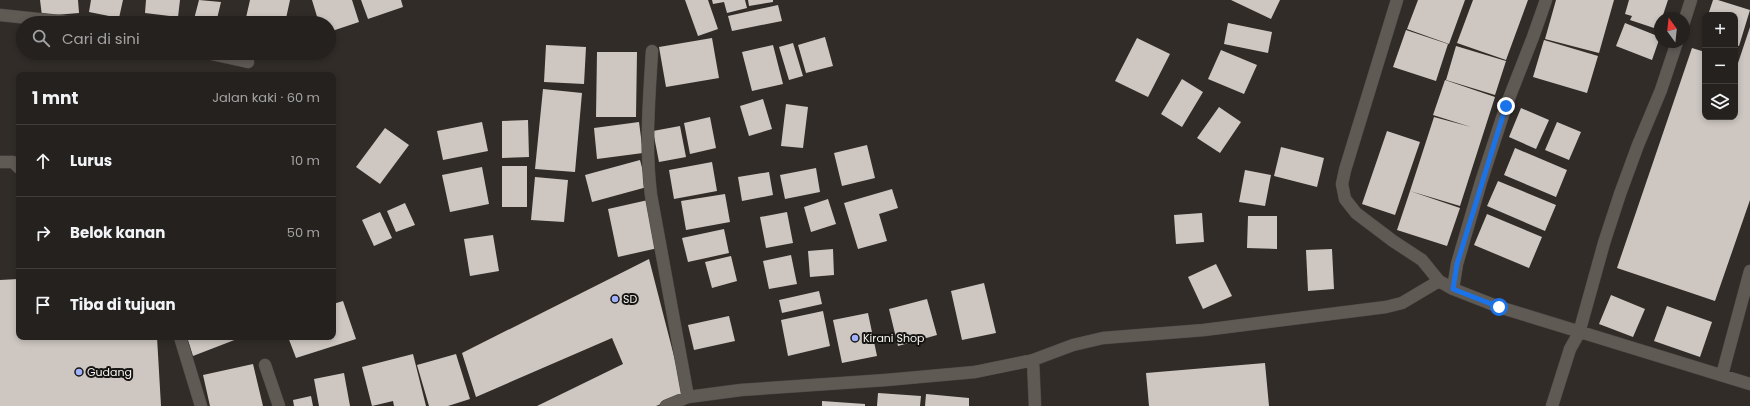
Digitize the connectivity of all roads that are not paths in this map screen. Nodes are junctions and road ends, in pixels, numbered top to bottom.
1 (1397, 0) edge
2 (1546, 0) edge
3 (1691, 0) edge
4 (1687, 12) edge
5 (0, 15) edge
6 (16, 17) edge
7 (1675, 48) edge
8 (652, 51) dead end
9 (239, 60) edge
10 (248, 62) dead end
11 (0, 162) edge
12 (16, 165) edge
13 (1750, 271) edge
14 (1439, 281) junction
15 (1453, 289) junction
16 (1579, 332) junction
17 (181, 340) edge
18 (1033, 360) junction
19 (265, 365) dead end
20 (1722, 375) junction
21 (1750, 384) edge
22 (688, 397) junction
23 (201, 406) edge
24 (279, 406) edge
25 (666, 406) edge
26 (1035, 406) edge
27 (1552, 406) edge

1 - 14 street
2 - 15 street
3 - 4 street
5 - 6 street
7 - 16 street
8 - 22 street
9 - 10 street
11 - 12 street
13 - 20 street
14 - 15 street
14 - 18 street
15 - 16 street
16 - 20 street
16 - 27 street
17 - 23 street
18 - 22 street
18 - 26 street
19 - 24 street
20 - 21 street
22 - 25 street

